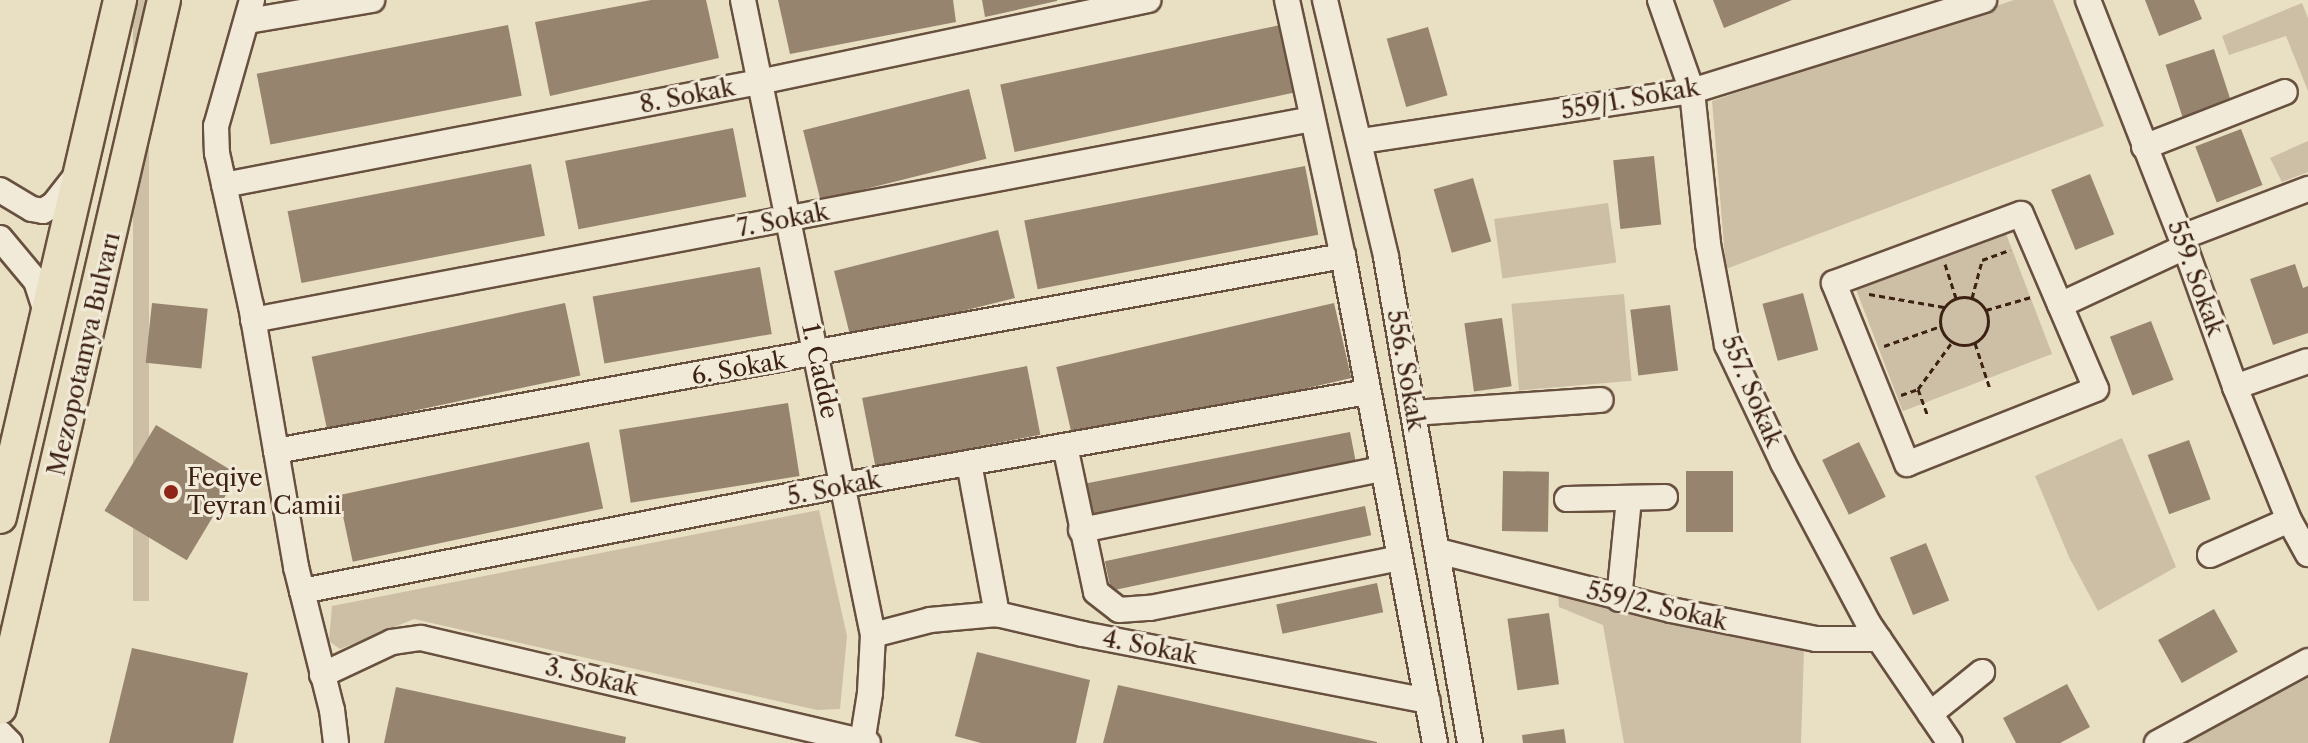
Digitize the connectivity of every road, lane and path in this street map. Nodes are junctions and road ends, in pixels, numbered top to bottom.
1 (164, 0) edge
2 (372, 0) edge
3 (743, 0) edge
4 (1148, 0) edge
5 (1287, 0) edge
6 (1325, 0) edge
7 (1660, 0) edge
8 (1984, 0) edge
9 (2088, 0) edge
10 (112, 6) edge
11 (250, 10) edge
12 (759, 82) junction
13 (1692, 91) junction
14 (2285, 92) dead end
15 (1312, 119) junction
16 (1361, 141) junction
17 (2144, 147) junction
18 (81, 171) junction
19 (224, 185) junction
20 (2308, 189) edge
21 (0, 190) edge
22 (788, 218) junction
23 (0, 238) edge
24 (2184, 242) junction
25 (2010, 250) dead end
26 (1343, 256) junction
27 (1944, 261) dead end
28 (1868, 293) dead end
29 (2031, 297) dead end
30 (1956, 298) junction
31 (1972, 298) junction
32 (2060, 305) junction
33 (1944, 307) junction
34 (1986, 310) junction
35 (47, 315) junction
36 (253, 320) junction
37 (1941, 326) junction
38 (1952, 342) junction
39 (1975, 343) junction
40 (1873, 350) dead end
41 (816, 354) junction
42 (2308, 361) edge
43 (2235, 387) junction
44 (1990, 389) dead end
45 (1367, 392) junction
46 (1601, 400) dead end
47 (1414, 413) junction
48 (1928, 416) dead end
49 (1065, 446) junction
50 (276, 451) junction
51 (969, 463) junction
52 (1382, 469) junction
53 (844, 485) junction
54 (1665, 497) dead end
55 (1629, 498) junction
56 (1567, 499) dead end
57 (0, 517) edge
58 (2289, 520) junction
59 (1081, 530) junction
60 (1438, 551) junction
61 (2308, 554) edge
62 (2210, 555) dead end
63 (1400, 558) junction
64 (302, 591) junction
65 (1619, 599) junction
66 (997, 614) junction
67 (873, 635) junction
68 (1879, 639) junction
69 (2308, 661) edge
70 (1982, 672) dead end
71 (322, 675) junction
72 (1428, 701) junction
73 (0, 708) edge
74 (1930, 714) junction
75 (0, 733) edge
76 (10, 743) edge
77 (336, 743) edge
78 (864, 743) edge
79 (1435, 743) edge
80 (1470, 743) edge
81 (1950, 743) edge
82 (2157, 743) edge

1 - 73 main road, Mezopotamya Bulvarı
2 - 11 street
3 - 12 street, 1. Cadde
4 - 12 street, 8. Sokak
5 - 15 street
6 - 16 street, 556. Sokak
7 - 13 street, 557. Sokak
8 - 13 street, 559/1. Sokak
9 - 17 street, 559. Sokak
10 - 18 main road, Mezopotamya Bulvarı
11 - 19 street
12 - 19 street, 8. Sokak
12 - 22 street, 1. Cadde
13 - 16 street, 559/1. Sokak
13 - 68 street, 557. Sokak
14 - 17 street
15 - 22 street, 7. Sokak
15 - 26 street
16 - 47 street, 556. Sokak
17 - 24 street, 559. Sokak
18 - 21 street
18 - 35 main road, Mezopotamya Bulvarı
19 - 36 street
20 - 24 street
22 - 36 street, 7. Sokak
22 - 41 street, 1. Cadde
23 - 35 street
24 - 32 street
24 - 43 street, 559. Sokak
25 - 31 path
26 - 41 street, 6. Sokak
26 - 45 street
27 - 30 path
28 - 33 path
29 - 34 path
30 - 31 path
30 - 33 path
31 - 34 path
32 - 32 street
33 - 37 path
34 - 39 path
35 - 57 main road, Mezopotamya Bulvarı
36 - 50 street
37 - 38 path
37 - 40 path
38 - 39 path
38 - 48 path
39 - 44 path
41 - 50 street, 6. Sokak
41 - 53 street, 1. Cadde
42 - 43 street
43 - 58 street, 559. Sokak
45 - 49 street, 5. Sokak
45 - 52 street
46 - 47 street
47 - 60 street, 556. Sokak
49 - 51 street, 5. Sokak
49 - 59 street
50 - 64 street
51 - 53 street, 5. Sokak
51 - 66 street
52 - 59 street
52 - 63 street
53 - 64 street, 5. Sokak
53 - 67 street, 1. Cadde
54 - 55 street
55 - 56 street
55 - 65 street
58 - 61 street, 559. Sokak
58 - 62 street
59 - 63 street
60 - 65 street, 559/2. Sokak
60 - 80 street, 556. Sokak
63 - 72 street
64 - 71 street
65 - 68 street, 559/2. Sokak
66 - 67 street, 4. Sokak
66 - 72 street, 4. Sokak
67 - 78 street, 1. Cadde
68 - 74 street, 557. Sokak
69 - 82 street
70 - 74 street
71 - 77 street
71 - 78 street, 3. Sokak
72 - 79 street
74 - 81 street, 557. Sokak
75 - 76 street

